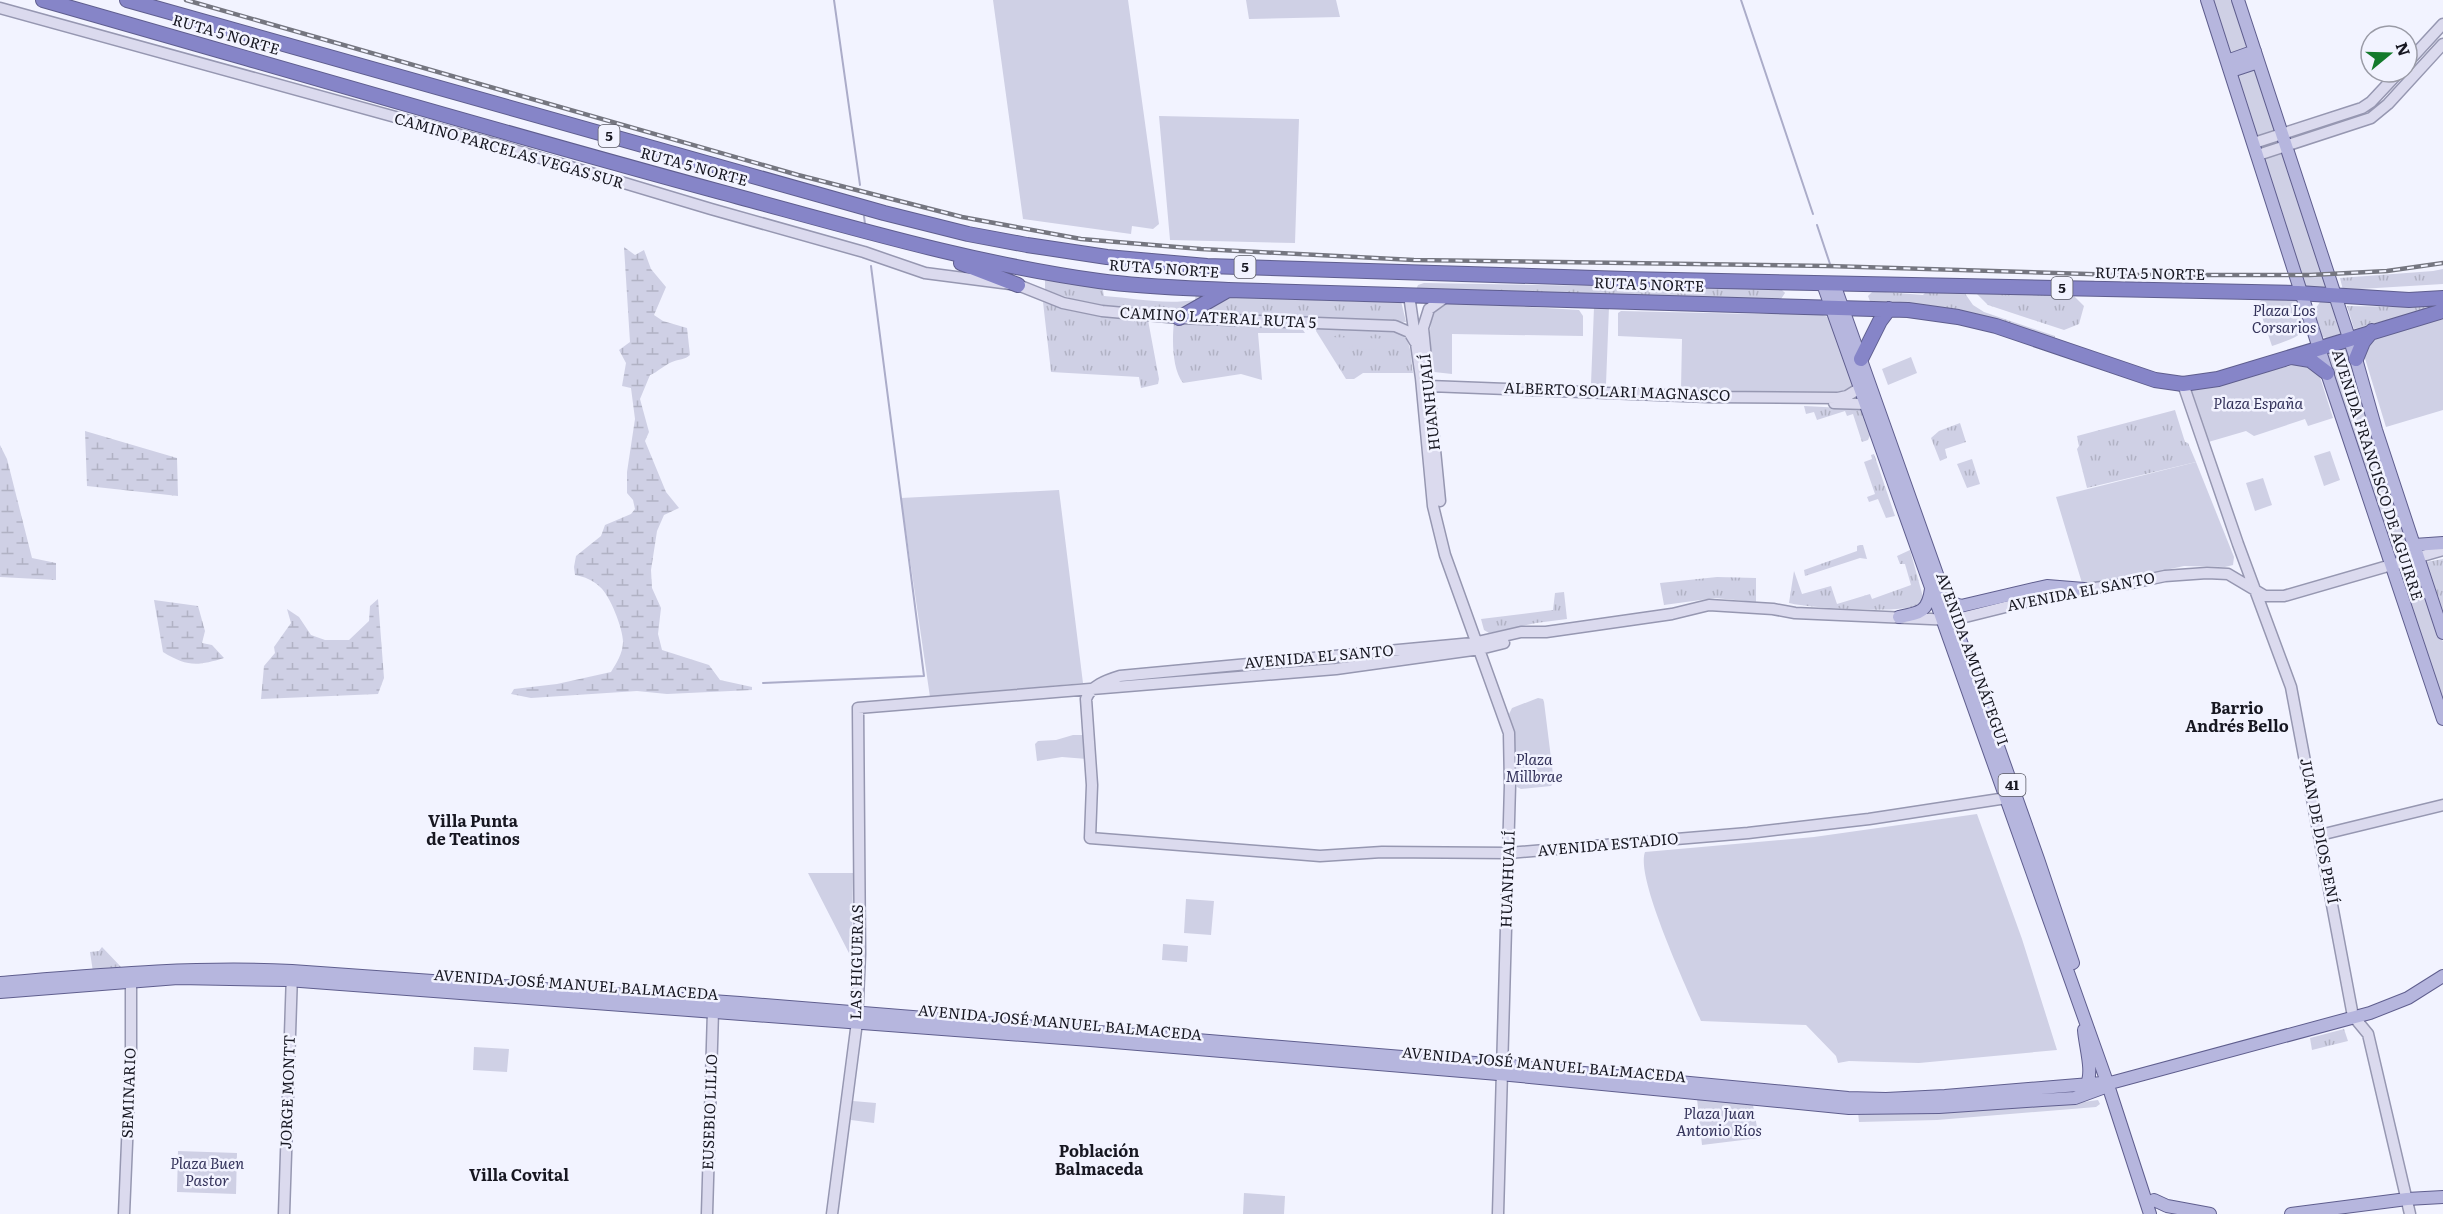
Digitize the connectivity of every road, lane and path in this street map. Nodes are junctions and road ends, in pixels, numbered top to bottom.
1 (43, 0) edge
2 (127, 0) edge
3 (2207, 0) edge
4 (2238, 0) edge
5 (0, 8) edge
6 (2443, 24) edge
7 (2443, 44) edge
8 (2419, 50) edge
9 (2256, 56) junction
10 (2229, 66) junction
11 (2387, 84) edge
12 (2282, 135) junction
13 (2286, 147) junction
14 (2256, 149) junction
15 (926, 248) junction
16 (1431, 272) junction
17 (1791, 283) junction
18 (1829, 284) junction
19 (1018, 285) junction
20 (1868, 285) junction
21 (1228, 290) junction
22 (2302, 294) junction
23 (1409, 295) junction
24 (2336, 295) junction
25 (1447, 296) junction
26 (2443, 298) edge
27 (1785, 305) junction
28 (1837, 307) junction
29 (1870, 308) junction
30 (1889, 309) junction
31 (2443, 311) edge
32 (1179, 318) junction
33 (2372, 332) junction
34 (2349, 338) junction
35 (1415, 342) junction
36 (2319, 347) junction
37 (2287, 357) junction
38 (1861, 359) junction
39 (2356, 359) junction
40 (2327, 373) junction
41 (1429, 382) junction
42 (2183, 384) junction
43 (1453, 387) junction
44 (1860, 388) junction
45 (1873, 393) junction
46 (1777, 397) junction
47 (1866, 404) junction
48 (1432, 410) junction
49 (2443, 543) edge
50 (2443, 550) edge
51 (2416, 551) junction
52 (1445, 555) junction
53 (2243, 558) junction
54 (2391, 564) junction
55 (2228, 574) junction
56 (1932, 588) junction
57 (2084, 589) junction
58 (2256, 592) junction
59 (2283, 596) junction
60 (1947, 601) junction
61 (2263, 610) junction
62 (1899, 617) junction
63 (1948, 620) junction
64 (2443, 633) edge
65 (1479, 645) junction
66 (1323, 658) junction
67 (1336, 669) junction
68 (1093, 688) junction
69 (2439, 692) edge
70 (858, 708) joint
71 (2443, 719) edge
72 (2011, 798) junction
73 (2443, 805) edge
74 (2320, 835) junction
75 (1508, 853) junction
76 (292, 975) junction
77 (2443, 976) edge
78 (131, 977) junction
79 (0, 983) edge
80 (0, 992) edge
81 (764, 1005) junction
82 (713, 1011) junction
83 (2083, 1013) junction
84 (857, 1017) junction
85 (2354, 1017) junction
86 (1502, 1070) junction
87 (2110, 1083) junction
88 (2086, 1090) junction
89 (2115, 1106) junction
90 (2443, 1197) edge
91 (2407, 1199) junction
92 (2154, 1200) junction
93 (123, 1214) edge
94 (284, 1214) edge
95 (707, 1214) edge
96 (832, 1214) edge
97 (1498, 1214) edge
98 (2150, 1214) edge
99 (2158, 1214) edge
100 (2210, 1214) edge
101 (2291, 1214) edge
102 (2410, 1214) edge

1 - 15 highway, RUTA 5 NORTE / 5
2 - 16 highway, RUTA 5 NORTE / 5
3 - 10 main road, AVENIDA FRANCISCO DE AGUIRRE
4 - 9 main road, AVENIDA FRANCISCO DE AGUIRRE
5 - 19 street, CAMINO PARCELAS VEGAS SUR
6 - 8 street
7 - 13 street
9 - 10 main road
9 - 12 main road, AVENIDA FRANCISCO DE AGUIRRE
10 - 14 main road, AVENIDA FRANCISCO DE AGUIRRE
11 - 12 street
12 - 13 main road, AVENIDA FRANCISCO DE AGUIRRE
12 - 14 street
13 - 14 street
13 - 24 main road, AVENIDA FRANCISCO DE AGUIRRE
14 - 22 main road, AVENIDA FRANCISCO DE AGUIRRE
15 - 19 highway
15 - 21 highway, RUTA 5 NORTE / 5
16 - 17 highway, RUTA 5 NORTE / 5
16 - 23 highway
17 - 18 highway, RUTA 5 NORTE / 5
17 - 27 highway
18 - 20 highway, RUTA 5 NORTE / 5
18 - 28 main road, AVENIDA AMUNÁTEGUI / 41
19 - 32 street, CAMINO LATERAL RUTA 5
20 - 22 highway, RUTA 5 NORTE / 5
20 - 29 highway
21 - 23 highway, RUTA 5 NORTE / 5
21 - 32 highway
22 - 24 highway, RUTA 5 NORTE / 5
22 - 36 main road, AVENIDA FRANCISCO DE AGUIRRE
23 - 25 highway, RUTA 5 NORTE / 5
23 - 35 street, HUANHUALÍ
24 - 26 highway, RUTA 5 NORTE / 5
24 - 34 main road, AVENIDA FRANCISCO DE AGUIRRE
25 - 27 highway, RUTA 5 NORTE / 5
25 - 41 street, HUANHUALÍ
27 - 28 highway, RUTA 5 NORTE / 5
28 - 29 highway, RUTA 5 NORTE / 5
28 - 38 main road, AVENIDA AMUNÁTEGUI / 41
28 - 44 main road, AVENIDA AMUNÁTEGUI / 41
29 - 30 highway, RUTA 5 NORTE / 5
30 - 38 highway
30 - 42 highway, RUTA 5 NORTE / 5
31 - 33 highway, RUTA 5 NORTE / 5
32 - 35 street, CAMINO LATERAL RUTA 5
33 - 34 highway, RUTA 5 NORTE / 5
33 - 39 highway
34 - 36 highway, RUTA 5 NORTE / 5
34 - 39 main road, AVENIDA FRANCISCO DE AGUIRRE
35 - 52 street, HUANHUALÍ
36 - 37 highway, RUTA 5 NORTE / 5
36 - 40 main road, AVENIDA FRANCISCO DE AGUIRRE
37 - 40 highway
37 - 42 highway, RUTA 5 NORTE / 5
38 - 45 main road, AVENIDA AMUNÁTEGUI / 41
39 - 51 main road, AVENIDA FRANCISCO DE AGUIRRE
40 - 54 main road, AVENIDA FRANCISCO DE AGUIRRE
41 - 43 street, ALBERTO SOLARI MAGNASCO
41 - 48 street, HUANHUALÍ
42 - 53 street, JUAN DE DIOS PENÍ
43 - 46 street, ALBERTO SOLARI MAGNASCO
43 - 48 street
44 - 45 street
44 - 46 street, ALBERTO SOLARI MAGNASCO
44 - 47 main road, AVENIDA AMUNÁTEGUI / 41
45 - 60 main road, AVENIDA AMUNÁTEGUI / 41
46 - 47 street, ALBERTO SOLARI MAGNASCO
47 - 56 main road, AVENIDA AMUNÁTEGUI / 41
48 - 52 street, HUANHUALÍ
49 - 51 main road
50 - 51 street
51 - 54 street
51 - 64 main road, AVENIDA FRANCISCO DE AGUIRRE
52 - 65 street, HUANHUALÍ
53 - 55 street
53 - 58 street, JUAN DE DIOS PENÍ
54 - 59 street
54 - 69 main road, AVENIDA FRANCISCO DE AGUIRRE
55 - 57 street, AVENIDA EL SANTO
55 - 58 street
56 - 62 main road
56 - 63 main road, AVENIDA AMUNÁTEGUI / 41
57 - 60 main road
57 - 63 street, AVENIDA EL SANTO
58 - 59 street
58 - 61 street, JUAN DE DIOS PENÍ
59 - 61 street
60 - 63 main road, AVENIDA AMUNÁTEGUI / 41
61 - 74 street, JUAN DE DIOS PENÍ
62 - 63 street, AVENIDA EL SANTO
62 - 65 street, AVENIDA EL SANTO
63 - 72 main road, AVENIDA AMUNÁTEGUI / 41
65 - 66 street, AVENIDA EL SANTO
65 - 67 street, AVENIDA EL SANTO
65 - 75 street, HUANHUALÍ
66 - 67 street
66 - 68 street, AVENIDA EL SANTO
67 - 68 street, AVENIDA EL SANTO
68 - 70 street, AVENIDA EL SANTO
68 - 75 street, AVENIDA ESTADIO
69 - 71 main road, AVENIDA FRANCISCO DE AGUIRRE
70 - 84 street, LAS HIGUERAS
72 - 75 street, AVENIDA ESTADIO
72 - 83 main road, AVENIDA AMUNÁTEGUI / 41
72 - 87 main road, AVENIDA AMUNÁTEGUI / 41
73 - 74 street
74 - 85 street, JUAN DE DIOS PENÍ
75 - 86 street, HUANHUALÍ
76 - 78 main road, AVENIDA JOSÉ MANUEL BALMACEDA
76 - 81 main road, AVENIDA JOSÉ MANUEL BALMACEDA
76 - 82 main road, AVENIDA JOSÉ MANUEL BALMACEDA
76 - 94 street, JORGE MONTT
77 - 85 main road, AVENIDA JOSÉ MANUEL BALMACEDA
78 - 79 main road, AVENIDA JOSÉ MANUEL BALMACEDA
78 - 80 main road, AVENIDA JOSÉ MANUEL BALMACEDA
78 - 93 street, SEMINARIO
81 - 82 main road
81 - 84 main road, AVENIDA JOSÉ MANUEL BALMACEDA
82 - 84 main road, AVENIDA JOSÉ MANUEL BALMACEDA
82 - 95 street, EUSEBIO LILLO
83 - 87 main road, AVENIDA AMUNÁTEGUI / 41
83 - 88 main road
84 - 86 main road, AVENIDA JOSÉ MANUEL BALMACEDA
84 - 96 street, LAS HIGUERAS
85 - 87 main road, AVENIDA JOSÉ MANUEL BALMACEDA
85 - 91 street, JUAN DE DIOS PENÍ
86 - 88 main road, AVENIDA JOSÉ MANUEL BALMACEDA
86 - 97 street, HUANHUALÍ
87 - 88 main road, AVENIDA JOSÉ MANUEL BALMACEDA
87 - 89 main road, AVENIDA AMUNÁTEGUI / 41
87 - 92 main road, AVENIDA AMUNÁTEGUI / 41
88 - 89 main road
89 - 98 main road, AVENIDA AMUNÁTEGUI / 41
90 - 91 main road
91 - 101 main road
91 - 102 street, JUAN DE DIOS PENÍ
92 - 99 main road, AVENIDA AMUNÁTEGUI / 41
92 - 100 main road

